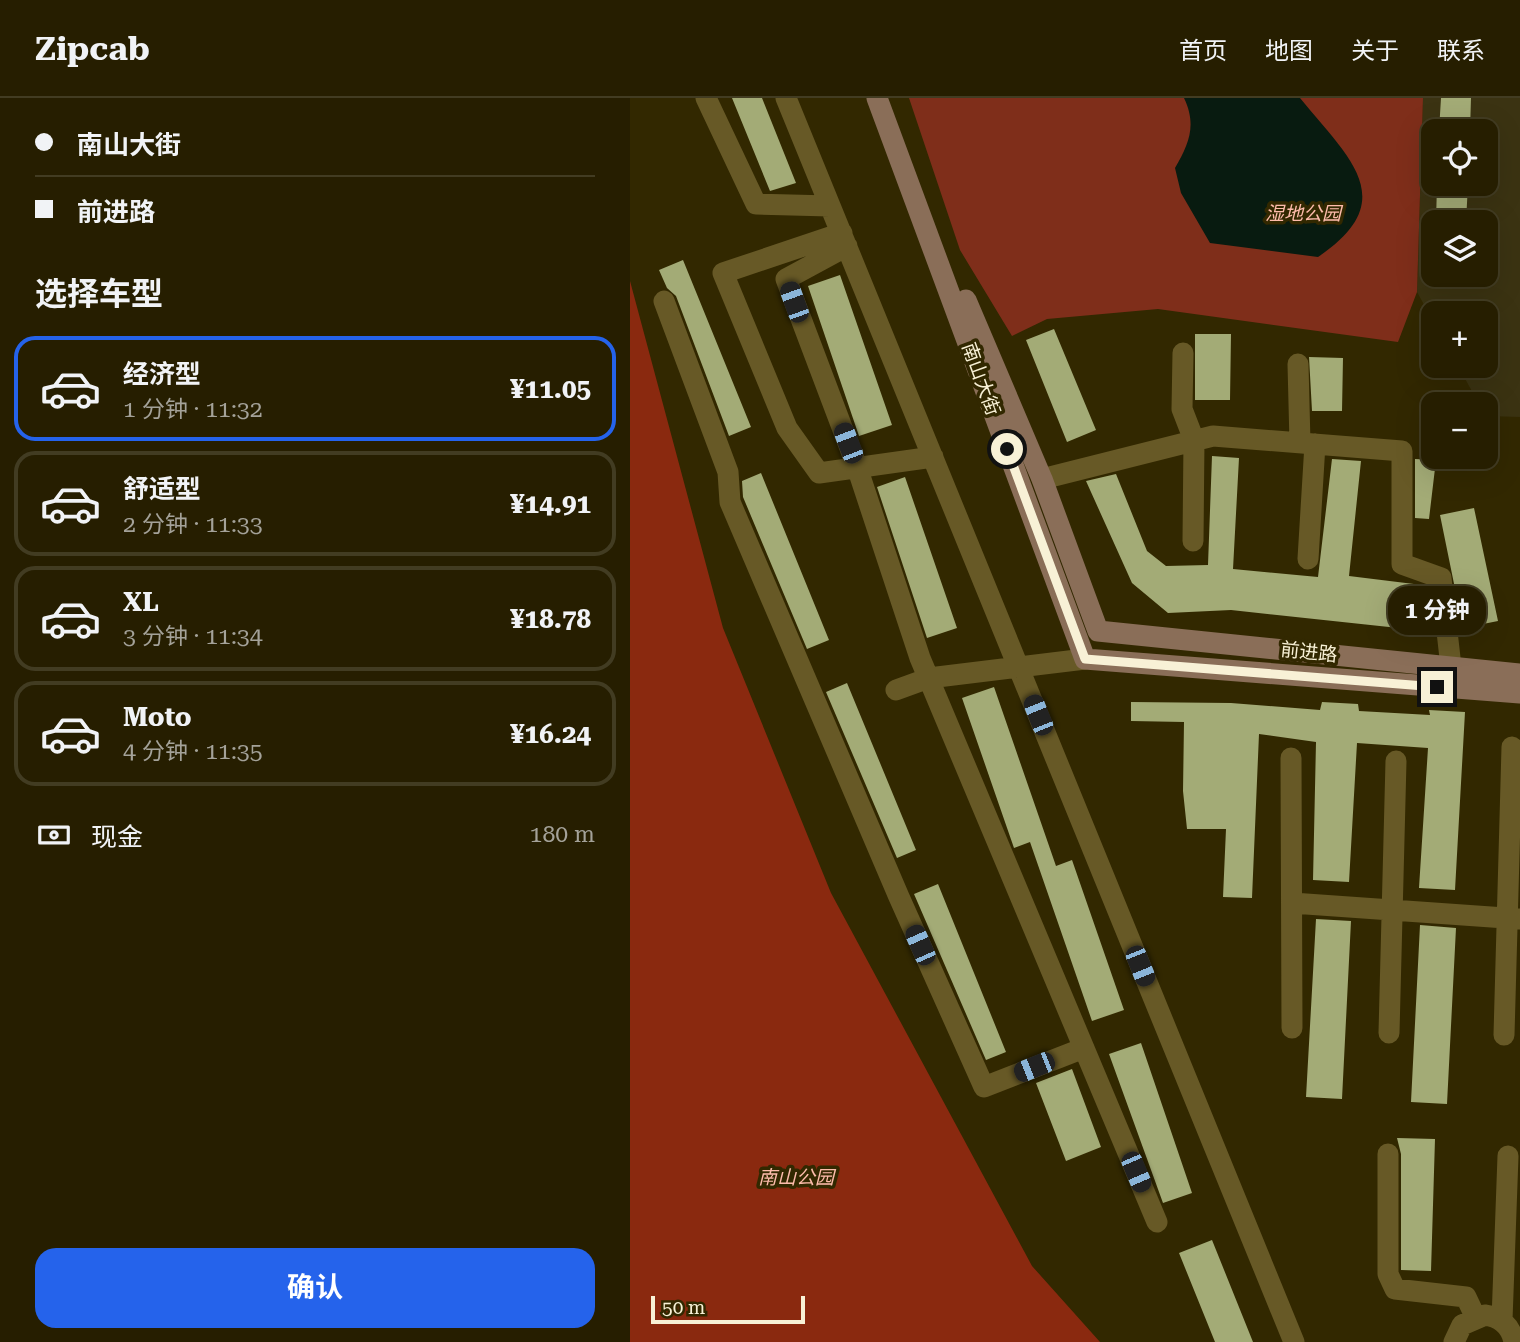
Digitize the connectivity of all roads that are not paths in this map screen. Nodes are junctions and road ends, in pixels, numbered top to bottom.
1 (706, 98) edge
2 (786, 98) edge
3 (877, 98) edge
4 (890, 98) edge
5 (830, 206) junction
6 (844, 240) junction
7 (664, 301) dead end
8 (1183, 353) dead end
9 (1297, 364) dead end
10 (1194, 440) junction
11 (1307, 443) junction
12 (933, 457) junction
13 (857, 467) junction
14 (1042, 479) junction
15 (1193, 541) dead end
16 (1308, 559) dead end
17 (1098, 631) joint
18 (1085, 659) junction
19 (1018, 665) junction
20 (1451, 667) junction
21 (1520, 674) edge
22 (929, 678) junction
23 (897, 690) dead end
24 (1520, 693) edge
25 (1512, 747) dead end
26 (1291, 758) dead end
27 (1396, 761) dead end
28 (1292, 904) junction
29 (1392, 911) junction
30 (1513, 919) edge
31 (1292, 1028) dead end
32 (1389, 1033) dead end
33 (1504, 1035) dead end
34 (1084, 1048) junction
35 (1388, 1154) dead end
36 (1508, 1156) dead end
37 (1157, 1222) dead end
38 (1475, 1316) junction
39 (1502, 1320) junction
40 (1294, 1342) edge
41 (1454, 1342) edge
42 (1514, 1342) edge

1 - 5 street
2 - 5 street
3 - 18 street, 南山大街
4 - 14 street, 南山大街
5 - 6 street
6 - 12 street
6 - 13 street
6 - 13 street
7 - 34 street
8 - 10 street
9 - 11 street
10 - 11 street
10 - 14 street
10 - 15 street
11 - 16 street
11 - 20 street
12 - 13 street
12 - 19 street
13 - 22 street
14 - 17 street, 南山大街
17 - 20 street, 前进路
18 - 19 street
18 - 24 street, 前进路
19 - 22 street
19 - 40 street
20 - 21 street, 前进路
22 - 23 street
22 - 34 street
25 - 30 street
26 - 28 street
27 - 29 street
28 - 29 street
28 - 31 street
29 - 30 street
29 - 32 street
30 - 33 street
34 - 37 street
35 - 38 street
36 - 39 street
38 - 39 street
38 - 41 street
39 - 42 street

